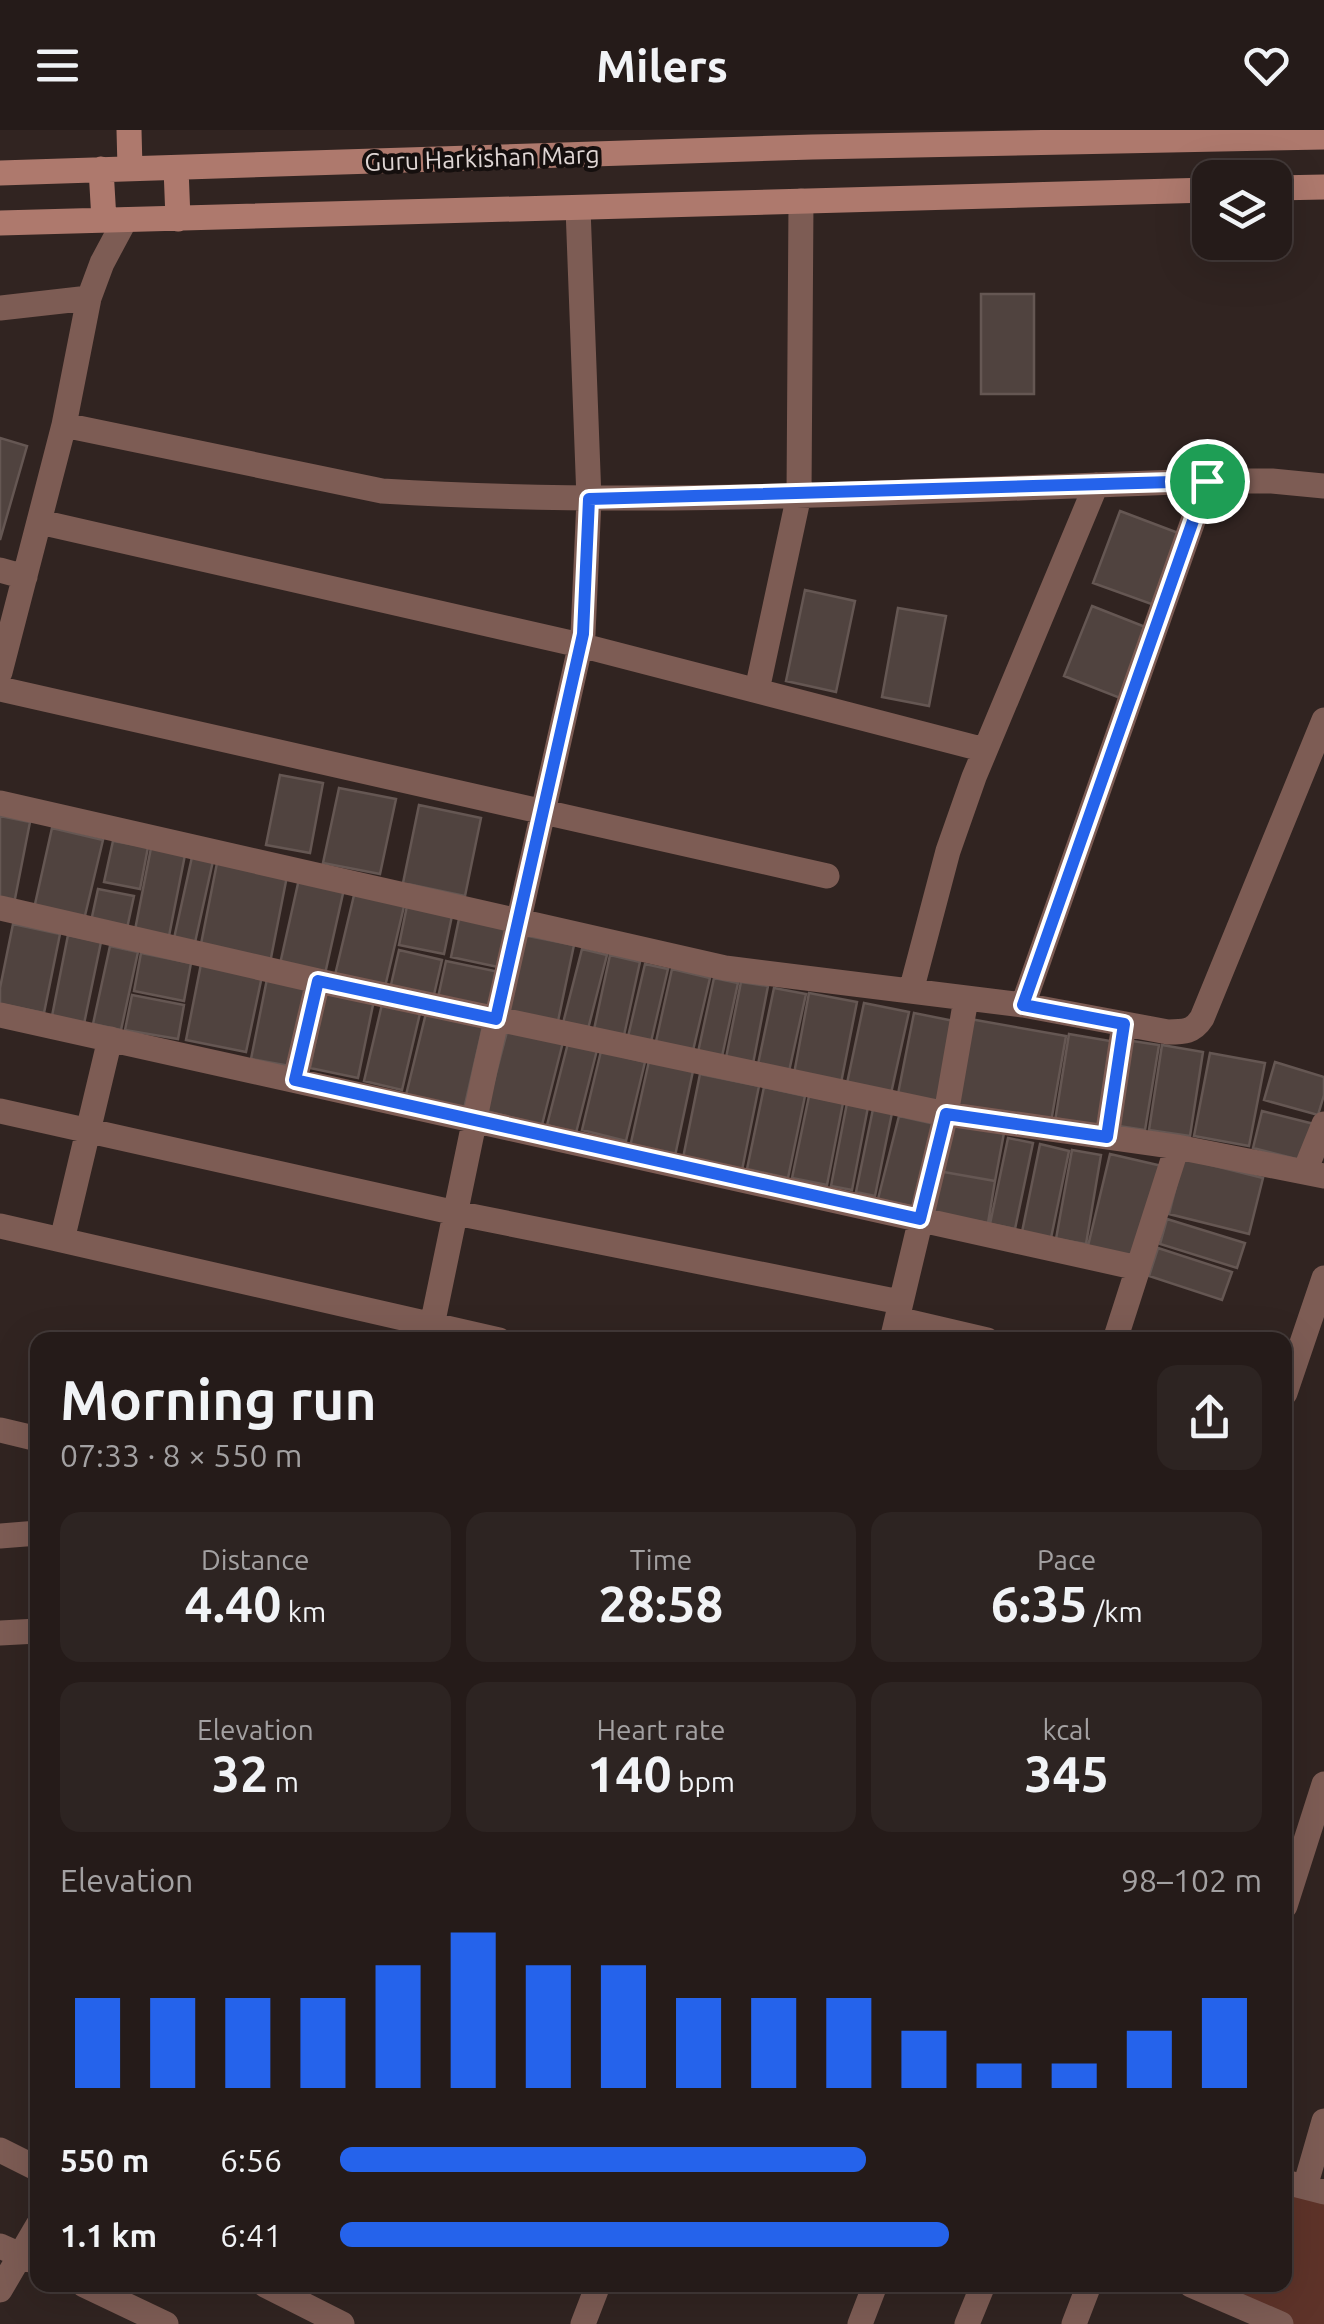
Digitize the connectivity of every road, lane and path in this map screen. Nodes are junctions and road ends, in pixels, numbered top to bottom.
1 (129, 130) edge
2 (1324, 137) edge
3 (812, 138) edge
4 (130, 168) junction
5 (176, 168) junction
6 (101, 169) junction
7 (0, 174) edge
8 (1324, 187) edge
9 (1292, 188) edge
10 (1192, 191) edge
11 (801, 202) junction
12 (578, 208) junction
13 (178, 219) junction
14 (115, 220) junction
15 (0, 224) edge
16 (89, 298) junction
17 (0, 308) edge
18 (64, 425) junction
19 (1207, 481) junction
20 (1096, 485) junction
21 (1324, 486) edge
22 (798, 495) junction
23 (589, 499) junction
24 (40, 522) junction
25 (12, 574) edge
26 (580, 646) junction
27 (0, 672) edge
28 (0, 689) edge
29 (757, 690) junction
30 (1324, 720) edge
31 (985, 750) junction
32 (0, 803) edge
33 (543, 812) junction
34 (827, 876) dead end
35 (0, 908) edge
36 (519, 922) junction
37 (318, 981) junction
38 (911, 992) junction
39 (966, 998) junction
40 (1023, 1005) junction
41 (0, 1015) edge
42 (496, 1019) junction
43 (1124, 1024) junction
44 (110, 1040) junction
45 (295, 1080) junction
46 (0, 1110) edge
47 (946, 1114) junction
48 (474, 1122) junction
49 (1324, 1124) edge
50 (88, 1131) junction
51 (1107, 1137) junction
52 (1177, 1147) junction
53 (1315, 1174) edge
54 (456, 1213) junction
55 (920, 1219) junction
56 (0, 1226) edge
57 (62, 1240) junction
58 (1138, 1268) junction
59 (1324, 1278) edge
60 (896, 1320) edge
61 (426, 1332) edge
62 (430, 1332) edge
63 (950, 1332) edge
64 (1118, 1332) edge
65 (1292, 1372) edge
66 (0, 1430) edge
67 (30, 1437) edge
68 (30, 1534) edge
69 (0, 1536) edge
70 (30, 1631) edge
71 (0, 1633) edge
72 (1324, 1784) edge
73 (1292, 1870) edge
74 (1324, 2121) edge
75 (0, 2150) edge
76 (30, 2166) edge
77 (1305, 2187) edge
78 (19, 2255) edge
79 (0, 2290) edge
80 (99, 2292) edge
81 (279, 2292) edge
82 (595, 2292) edge
83 (872, 2292) edge
84 (980, 2292) edge
85 (1087, 2292) edge
86 (1207, 2292) edge
87 (166, 2324) edge
88 (342, 2324) edge
89 (583, 2324) edge
90 (860, 2324) edge
91 (968, 2324) edge
92 (1074, 2324) edge
93 (1281, 2324) edge

1 - 4 main road
2 - 3 main road, Guru Harkishan Marg
3 - 5 main road, Guru Harkishan Marg
4 - 5 main road, Guru Harkishan Marg
4 - 6 main road, Guru Harkishan Marg
5 - 13 main road
6 - 7 main road, Guru Harkishan Marg
6 - 14 main road
8 - 9 main road
10 - 11 main road, Guru Harkishan Marg
11 - 12 main road, Guru Harkishan Marg
11 - 22 street
12 - 13 main road, Guru Harkishan Marg
12 - 23 street
13 - 14 main road, Guru Harkishan Marg
14 - 15 main road, Guru Harkishan Marg
14 - 16 street
16 - 17 street
16 - 18 street
18 - 23 street
18 - 24 street
19 - 20 street
19 - 21 street
19 - 40 street
20 - 22 street
20 - 31 street
22 - 23 street
22 - 29 street
23 - 26 street
24 - 25 street
24 - 26 street
25 - 27 street
26 - 29 street
26 - 33 street
28 - 33 street
29 - 31 street
30 - 43 street
31 - 38 street
32 - 36 street
33 - 34 street
33 - 36 street
35 - 37 street
36 - 38 street
36 - 42 street
37 - 42 street
37 - 45 street
38 - 39 street
39 - 40 street
39 - 47 street
40 - 43 street
41 - 44 street
42 - 47 street
42 - 48 street
43 - 51 street
44 - 45 street
44 - 50 street
45 - 48 street
46 - 50 street
47 - 51 street
47 - 55 street
48 - 54 street
48 - 55 street
49 - 53 street
50 - 54 street
50 - 57 street
51 - 52 street
52 - 53 street
52 - 58 street
54 - 60 street
54 - 62 street
55 - 58 street
55 - 60 street
56 - 57 street
57 - 61 street
58 - 64 street
59 - 65 street
60 - 63 street
66 - 67 street
68 - 69 street
70 - 71 street
72 - 73 street
74 - 77 street
75 - 76 street
78 - 79 street
80 - 87 street
81 - 88 street
82 - 89 street
83 - 90 street
84 - 91 street
85 - 92 street
86 - 93 street

